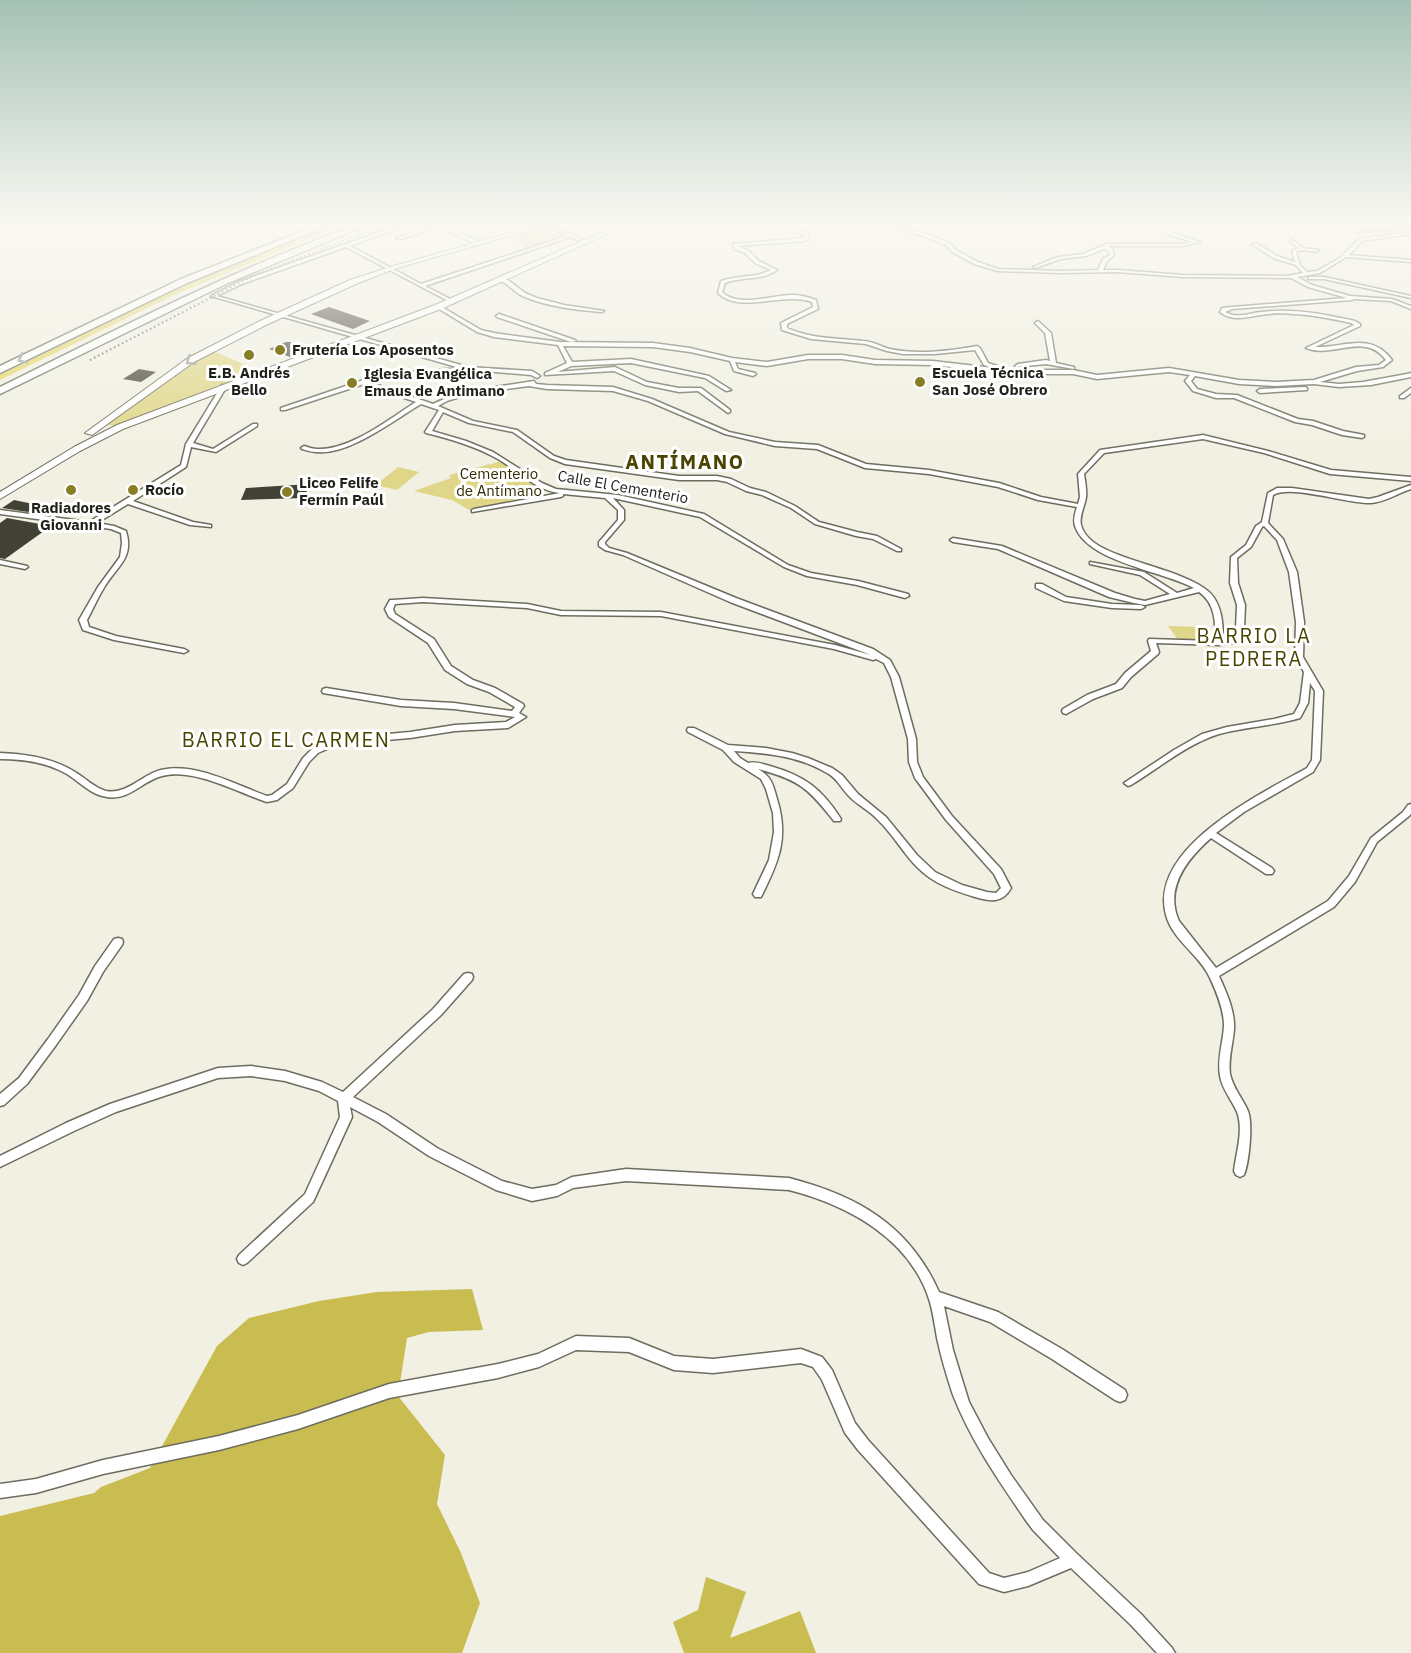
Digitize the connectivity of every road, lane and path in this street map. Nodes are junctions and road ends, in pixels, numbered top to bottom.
1 (140, 302) edge
2 (178, 302) edge
3 (233, 302) edge
4 (309, 302) edge
5 (452, 302) edge
6 (549, 302) edge
7 (814, 302) edge
8 (1323, 302) edge
9 (1397, 302) edge
10 (438, 308) junction
11 (1411, 309) edge
12 (602, 311) dead end
13 (279, 316) junction
14 (499, 316) dead end
15 (1038, 323) dead end
16 (356, 338) junction
17 (560, 344) junction
18 (590, 345) junction
19 (71, 356) junction
20 (732, 360) junction
21 (1053, 363) junction
22 (570, 364) junction
23 (468, 369) junction
24 (0, 370) edge
25 (548, 374) junction
26 (753, 374) dead end
27 (1192, 375) junction
28 (1411, 375) edge
29 (537, 376) junction
30 (1097, 377) junction
31 (364, 382) junction
32 (1314, 382) junction
33 (529, 384) junction
34 (224, 386) junction
35 (1331, 386) junction
36 (728, 390) dead end
37 (1411, 390) edge
38 (0, 391) edge
39 (1260, 391) dead end
40 (0, 396) edge
41 (1402, 397) dead end
42 (420, 402) junction
43 (433, 406) junction
44 (283, 409) dead end
45 (441, 411) junction
46 (728, 411) dead end
47 (103, 424) junction
48 (255, 425) dead end
49 (120, 427) junction
50 (1362, 436) dead end
51 (189, 444) junction
52 (66, 447) junction
53 (304, 448) dead end
54 (77, 449) junction
55 (1411, 479) edge
56 (0, 487) edge
57 (1411, 487) edge
58 (0, 496) edge
59 (609, 500) junction
60 (127, 501) junction
61 (1080, 506) junction
62 (474, 511) dead end
63 (0, 512) edge
64 (1265, 523) junction
65 (89, 525) junction
66 (209, 526) dead end
67 (953, 540) dead end
68 (899, 550) dead end
69 (0, 562) edge
70 (1092, 563) dead end
71 (25, 567) dead end
72 (1039, 585) dead end
73 (1200, 589) junction
74 (1176, 595) junction
75 (905, 596) dead end
76 (1157, 600) junction
77 (1219, 643) junction
78 (184, 651) dead end
79 (887, 662) junction
80 (1308, 672) junction
81 (326, 691) dead end
82 (1066, 711) dead end
83 (514, 714) junction
84 (691, 730) dead end
85 (726, 748) junction
86 (0, 756) edge
87 (737, 760) junction
88 (1128, 783) dead end
89 (1411, 807) edge
90 (837, 819) dead end
91 (1210, 833) junction
92 (1269, 871) dead end
93 (758, 894) dead end
94 (118, 942) dead end
95 (1214, 974) junction
96 (468, 977) dead end
97 (343, 1099) junction
98 (0, 1101) edge
99 (0, 1162) edge
100 (1240, 1171) dead end
101 (243, 1259) dead end
102 (935, 1298) junction
103 (1120, 1395) dead end
104 (0, 1491) edge
105 (1073, 1560) junction
106 (1167, 1653) edge

1 -> 24 highway
2 - 19 highway
3 - 13 street
4 - 13 street
5 - 10 street
6 - 12 street
7 - 21 street
8 - 32 street
9 - 11 street
10 - 16 street
10 - 17 street
13 - 16 street
13 -> 47 street
14 - 18 street
15 - 21 street
16 - 23 street
16 - 34 street
17 - 18 street
17 - 22 street
18 - 20 street
19 - 38 highway
19 - 40 highway
20 - 26 street
20 - 30 street
21 - 30 street
22 - 25 street
22 - 36 street
23 - 29 street
23 - 31 street
25 - 29 street
25 - 46 street
27 - 30 street
27 - 32 street
27 - 50 street
28 - 35 street
29 - 33 street
31 - 42 street
31 - 44 street
32 - 35 street
33 - 43 street
33 - 61 street
34 - 49 street
34 - 51 street
35 - 39 street
37 - 41 street
42 - 43 street
42 - 53 street
43 - 45 street
45 - 59 street, Calle El Cementerio
45 - 68 street
47 - 49 street
47 - 52 street
48 - 51 street
49 - 54 street
51 - 60 street
52 - 54 street
52 - 56 street
54 - 58 street
55 - 61 street
57 - 64 street
59 - 62 street
59 - 75 street, Calle El Cementerio
59 - 79 street
60 - 65 street
60 - 66 street
61 - 73 street
63 - 65 street
64 - 77 street
64 - 80 street
65 - 78 street
67 - 76 street
69 - 71 street
70 - 74 street
72 - 76 street
73 - 74 street
73 - 77 street
74 - 76 street
77 - 82 street
79 - 83 street
79 - 85 street
80 - 88 street
80 - 91 street
81 - 83 street
83 - 86 street
84 - 85 street
85 - 87 street
87 - 90 street
87 - 93 street
89 - 95 street
91 - 92 street
91 - 95 street
94 - 98 street
95 - 100 street
96 - 97 street
97 - 99 street
97 - 101 street
97 - 102 street
102 - 103 street
102 - 105 street
104 - 105 street
105 - 106 street

